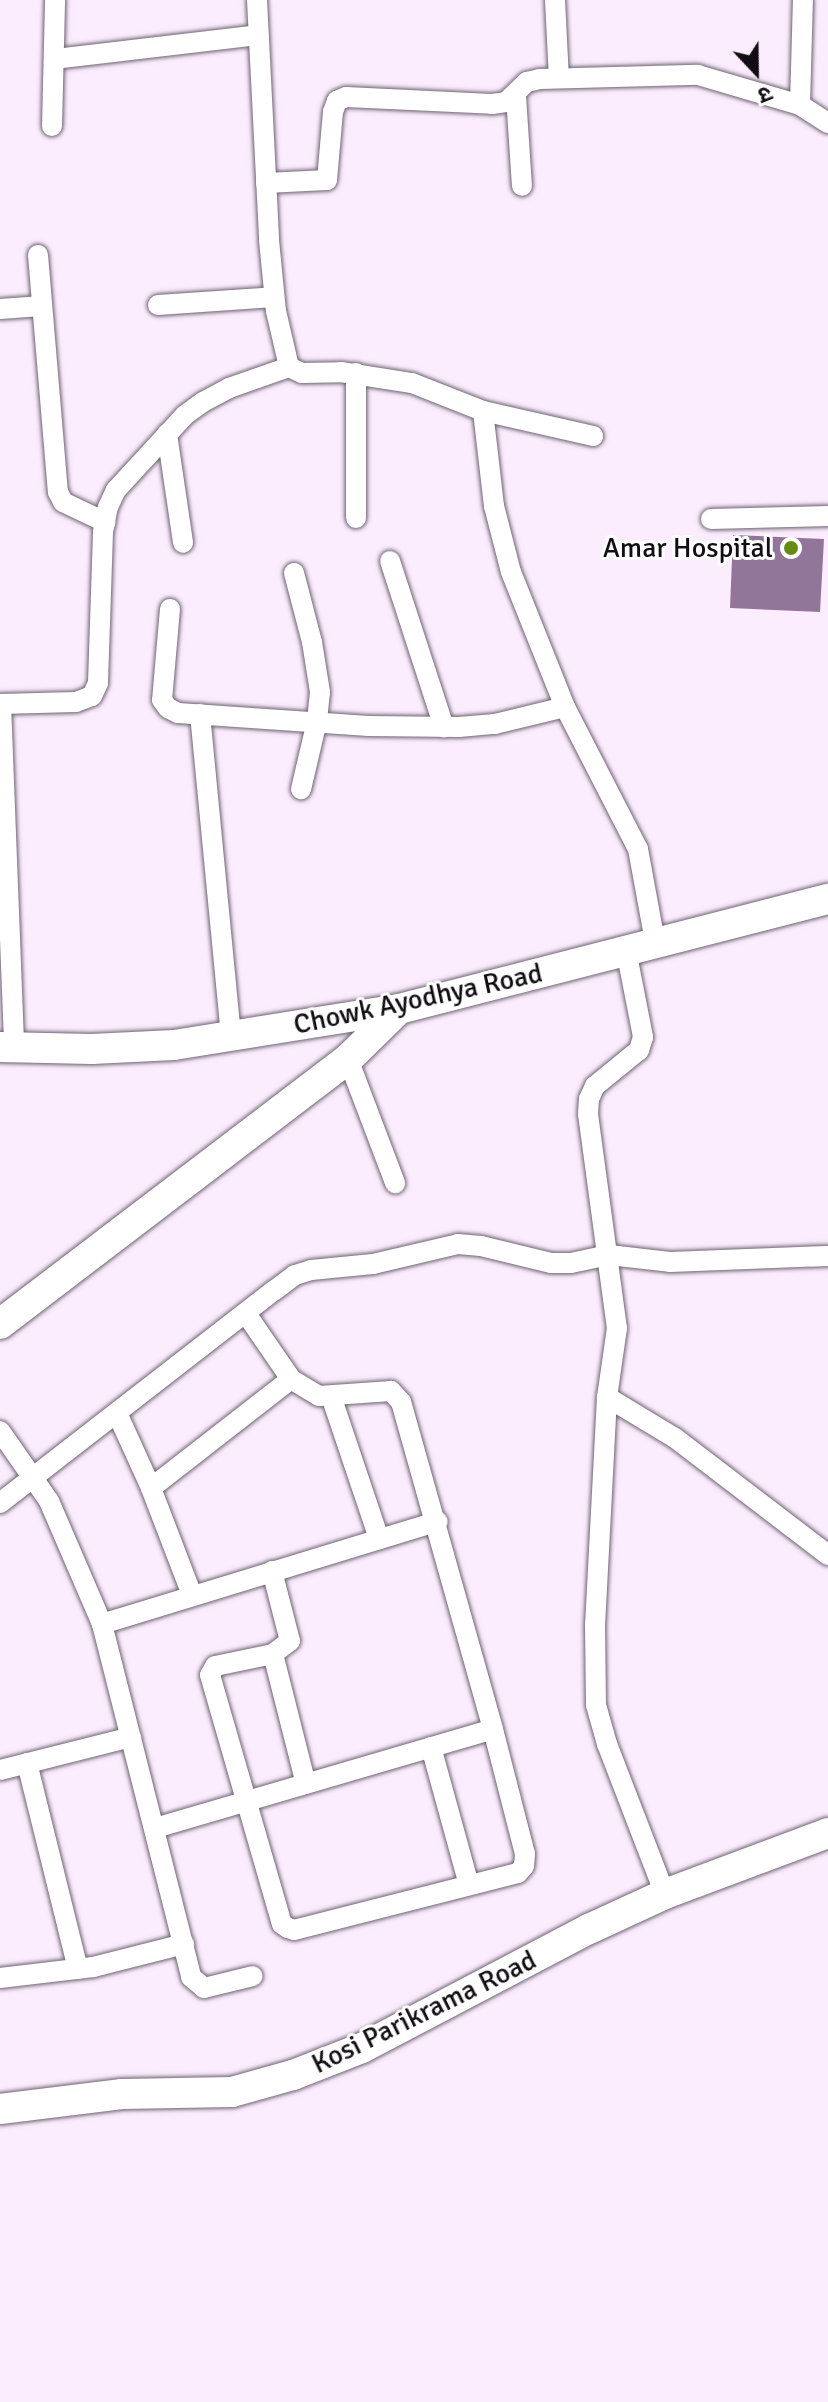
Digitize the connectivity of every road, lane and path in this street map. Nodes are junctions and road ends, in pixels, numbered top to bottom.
1 (55, 0) edge
2 (257, 0) edge
3 (555, 0) edge
4 (803, 0) edge
5 (259, 35) junction
6 (55, 59) junction
7 (559, 78) junction
8 (516, 96) junction
9 (800, 105) junction
10 (828, 123) edge
11 (52, 126) dead end
12 (266, 183) junction
13 (522, 186) dead end
14 (38, 255) dead end
15 (274, 297) junction
16 (158, 305) dead end
17 (42, 306) junction
18 (0, 309) edge
19 (289, 367) junction
20 (356, 373) junction
21 (483, 411) junction
22 (167, 434) junction
23 (593, 436) dead end
24 (828, 516) edge
25 (356, 518) dead end
26 (711, 519) dead end
27 (105, 522) junction
28 (183, 543) dead end
29 (390, 561) dead end
30 (294, 573) dead end
31 (170, 609) dead end
32 (0, 704) edge
33 (565, 707) junction
34 (200, 714) junction
35 (317, 721) junction
36 (444, 727) junction
37 (301, 789) dead end
38 (828, 899) edge
39 (655, 942) junction
40 (626, 950) junction
41 (399, 1009) junction
42 (231, 1037) junction
43 (7, 1048) edge
44 (348, 1059) junction
45 (395, 1183) dead end
46 (609, 1255) junction
47 (828, 1256) edge
48 (247, 1315) junction
49 (0, 1324) edge
50 (291, 1379) junction
51 (331, 1396) junction
52 (607, 1397) junction
53 (117, 1413) junction
54 (0, 1431) edge
55 (31, 1478) junction
56 (151, 1488) junction
57 (0, 1503) edge
58 (438, 1521) junction
59 (379, 1539) junction
60 (828, 1555) edge
61 (272, 1571) junction
62 (192, 1595) junction
63 (102, 1624) junction
64 (273, 1654) junction
65 (493, 1729) junction
66 (131, 1737) junction
67 (431, 1747) junction
68 (27, 1763) junction
69 (0, 1770) edge
70 (306, 1784) junction
71 (245, 1802) junction
72 (155, 1828) junction
73 (828, 1833) edge
74 (469, 1885) junction
75 (665, 1894) junction
76 (184, 1944) junction
77 (0, 1957) edge
78 (78, 1969) junction
79 (253, 1976) dead end
80 (3, 1977) edge
81 (0, 2109) edge

1 - 6 street
2 - 5 street
3 - 7 street
4 - 9 street
5 - 6 street
5 - 12 street
6 - 11 street
7 - 8 street
7 - 9 street
8 - 12 street
8 - 13 street
9 - 10 street
12 - 15 street
14 - 17 street
15 - 16 street
15 - 19 street
17 - 18 street
17 - 27 street
19 - 20 street
19 - 22 street
20 - 21 street
20 - 25 street
21 - 23 street
21 - 33 street
22 - 27 street
22 - 28 street
24 - 26 street
27 - 32 street
29 - 36 street
30 - 35 street
31 - 34 street
32 - 43 street
33 - 36 street
33 - 39 street
34 - 35 street
34 - 42 street
35 - 36 street
35 - 37 street
38 - 39 main road, Chowk Ayodhya Road
39 - 40 main road, Chowk Ayodhya Road
40 - 41 main road, Chowk Ayodhya Road
40 - 46 street
41 - 42 main road, Chowk Ayodhya Road
41 - 44 main road
42 - 43 main road, Chowk Ayodhya Road
44 - 45 street
44 - 49 main road
46 - 47 street
46 - 48 street
46 - 52 street
48 - 50 street
48 - 53 street
50 - 51 street
50 - 56 street
51 - 58 street
51 - 59 street
52 - 60 street
52 - 75 street
53 - 55 street
53 - 56 street
54 - 55 street
55 - 57 street
55 - 63 street
56 - 62 street
58 - 59 street
58 - 65 street
59 - 61 street
61 - 62 street
61 - 64 street
62 - 63 street
63 - 66 street
64 - 70 street
64 - 71 street
65 - 67 street
65 - 74 street
66 - 68 street
66 - 72 street
67 - 70 street
67 - 74 street
68 - 69 street
68 - 78 street
70 - 71 street
71 - 72 street
71 - 74 street
72 - 76 street
73 - 75 main road, Kosi Parikrama Road
75 - 81 main road, Kosi Parikrama Road
76 - 78 street
76 - 79 street
77 - 80 street
78 - 80 street

